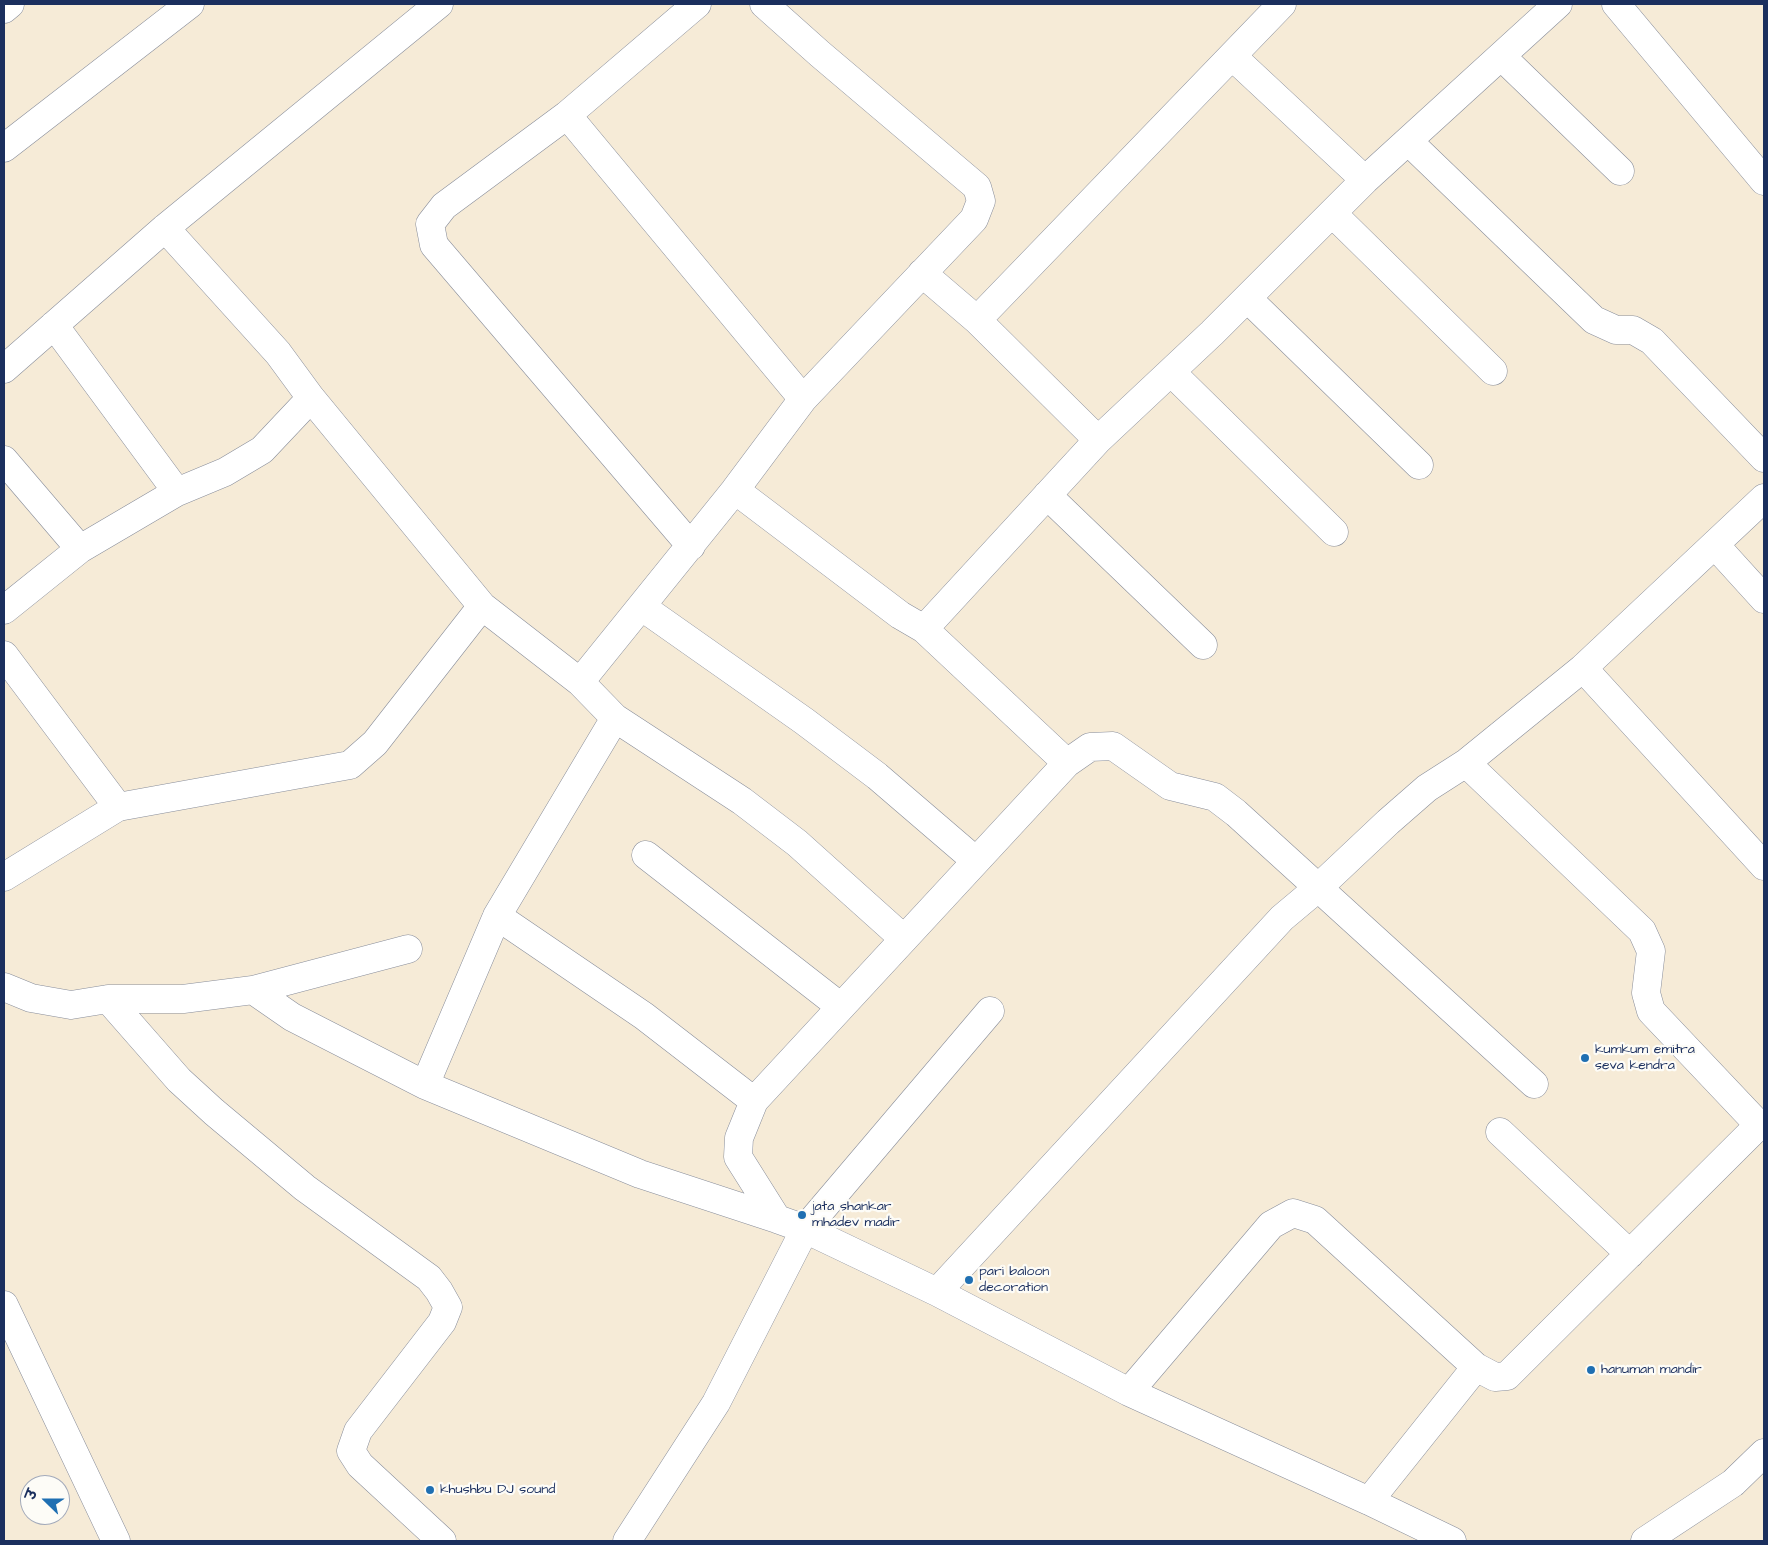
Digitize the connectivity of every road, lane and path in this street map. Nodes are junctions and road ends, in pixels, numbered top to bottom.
1 (10, 4) edge
2 (190, 4) edge
3 (439, 4) edge
4 (697, 4) edge
5 (764, 4) edge
6 (1282, 4) edge
7 (1558, 4) edge
8 (1616, 4) edge
9 (4, 9) edge
10 (1232, 56) junction
11 (1501, 56) junction
12 (567, 115) junction
13 (1408, 140) junction
14 (4, 148) edge
15 (1620, 171) dead end
16 (1365, 180) junction
17 (1764, 181) edge
18 (1332, 213) junction
19 (166, 228) junction
20 (922, 272) junction
21 (1247, 298) junction
22 (977, 320) junction
23 (54, 325) junction
24 (4, 369) edge
25 (1492, 371) dead end
26 (1171, 372) junction
27 (311, 398) junction
28 (803, 399) junction
29 (1098, 440) junction
30 (1764, 458) edge
31 (4, 460) edge
32 (1419, 465) dead end
33 (735, 490) junction
34 (177, 492) junction
35 (1047, 495) junction
36 (1764, 498) edge
37 (1334, 532) dead end
38 (1715, 545) junction
39 (691, 546) junction
40 (80, 549) junction
41 (1764, 599) edge
42 (482, 606) junction
43 (642, 607) junction
44 (4, 610) edge
45 (924, 629) junction
46 (1203, 645) dead end
47 (4, 655) edge
48 (1583, 668) junction
49 (580, 682) junction
50 (615, 718) junction
51 (1067, 762) junction
52 (1466, 763) junction
53 (118, 807) junction
54 (646, 855) dead end
55 (976, 861) junction
56 (1764, 866) edge
57 (4, 877) edge
58 (1319, 887) junction
59 (497, 916) junction
60 (904, 939) junction
61 (408, 949) dead end
62 (4, 987) edge
63 (253, 990) junction
64 (108, 999) junction
65 (841, 1007) junction
66 (990, 1011) dead end
67 (1534, 1084) dead end
68 (425, 1085) junction
69 (754, 1101) junction
70 (1762, 1128) edge
71 (1500, 1132) dead end
72 (777, 1219) junction
73 (805, 1229) junction
74 (1630, 1254) junction
75 (937, 1292) junction
76 (4, 1305) edge
77 (1476, 1367) junction
78 (1129, 1392) junction
79 (1764, 1452) edge
80 (1369, 1501) junction
81 (116, 1541) edge
82 (442, 1541) edge
83 (627, 1541) edge
84 (1452, 1541) edge
85 (1645, 1541) edge

1 - 9 street
2 - 14 street
3 - 19 street
4 - 12 street
5 - 20 street
6 - 10 street
7 - 11 street
8 - 17 street
10 - 16 street
10 - 22 street
11 - 13 street
11 - 15 street
12 - 28 street
12 - 39 street
13 - 16 street
13 - 30 street
16 - 18 street
18 - 21 street
18 - 25 street
19 - 23 street
19 - 27 street
20 - 22 street
20 - 28 street
21 - 26 street
21 - 32 street
22 - 29 street
23 - 24 street
23 - 34 street
26 - 29 street
26 - 37 street
27 - 34 street
27 - 42 street
28 - 33 street
29 - 35 street
31 - 40 street
33 - 39 street
33 - 45 street
34 - 40 street
35 - 45 street
35 - 46 street
36 - 38 street
38 - 41 street
38 - 48 street
39 - 43 street
40 - 44 street
42 - 49 street
42 - 53 street
43 - 49 street
43 - 55 street
45 - 51 street
47 - 53 street
48 - 52 street
48 - 56 street
49 - 50 street
50 - 59 street
50 - 60 street
51 - 55 street
51 - 58 street
52 - 58 street
52 - 70 street
53 - 57 street
54 - 65 street
55 - 60 street
58 - 67 street
58 - 75 street
59 - 68 street
59 - 69 street
60 - 65 street
61 - 63 street
62 - 64 street
63 - 64 street
63 - 68 street
64 - 82 street
65 - 69 street
66 - 73 street
68 - 72 street
69 - 72 street
70 - 74 street
71 - 74 street
72 - 73 street
73 - 75 street
73 - 83 street
74 - 77 street
75 - 78 street
76 - 81 street
77 - 78 street
77 - 80 street
78 - 80 street
79 - 85 street
80 - 84 street

